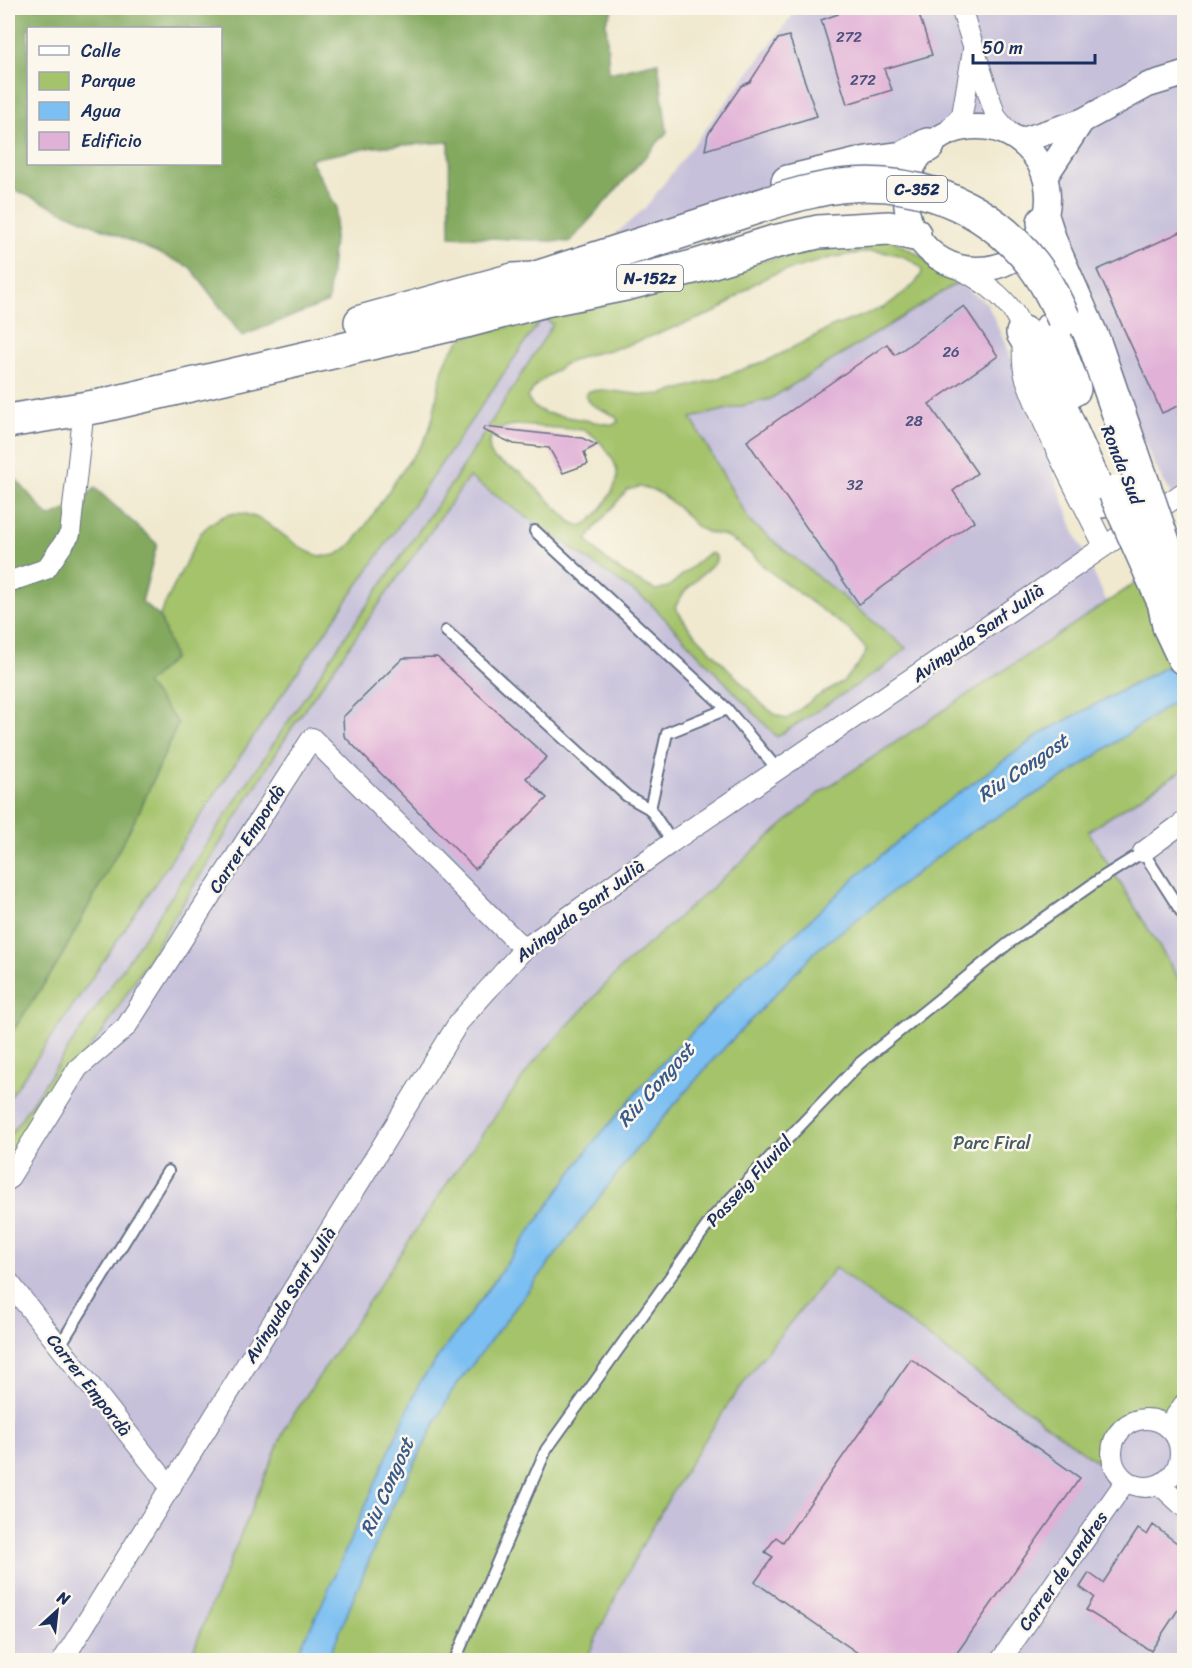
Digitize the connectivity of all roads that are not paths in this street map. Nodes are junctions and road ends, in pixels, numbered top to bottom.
1 (961, 8) edge
2 (974, 45) junction
3 (1185, 74) edge
4 (1082, 121) junction
5 (1016, 138) junction
6 (937, 139) junction
7 (1045, 177) junction
8 (1044, 222) junction
9 (716, 229) junction
10 (914, 234) junction
11 (957, 267) junction
12 (513, 280) junction
13 (1046, 327) junction
14 (385, 338) junction
15 (8, 399) edge
16 (84, 408) junction
17 (8, 422) edge
18 (1121, 488) junction
19 (1185, 492) edge
20 (535, 531) dead end
21 (1104, 546) junction
22 (8, 582) edge
23 (1179, 613) edge
24 (446, 631) dead end
25 (1185, 658) edge
26 (727, 709) junction
27 (778, 770) junction
28 (650, 809) junction
29 (1180, 828) edge
30 (672, 842) junction
31 (1143, 852) junction
32 (1185, 916) edge
33 (524, 949) junction
34 (168, 1171) dead end
35 (8, 1180) edge
36 (8, 1281) edge
37 (59, 1347) junction
38 (1185, 1404) edge
39 (1168, 1427) junction
40 (1182, 1461) edge
41 (1125, 1482) junction
42 (1160, 1485) junction
43 (171, 1488) junction
44 (1185, 1507) edge
45 (63, 1660) edge
46 (455, 1660) edge
47 (1001, 1660) edge

1 - 2 street
2 - 5 street
2 - 6 street
3 - 4 street
4 - 5 street
4 - 7 street
5 - 6 street
5 - 7 street
6 - 10 street
6 - 12 highway
7 - 8 street
8 - 11 street
8 - 18 highway
9 - 12 highway, C-352
9 - 13 highway, C-352, bridge
9 - 14 highway, C-352
10 - 11 street
10 - 14 highway, N-152z
11 - 13 street
12 - 15 highway
13 - 18 highway, Ronda Sud / C-352
13 - 18 highway
13 - 21 street
14 - 16 highway, N-152z
16 - 17 highway, N-152z
16 - 22 street
18 - 23 highway, bridge
18 - 23 highway
19 - 21 street, Avinguda Sant Julià
20 - 26 lane
21 - 27 street, Avinguda Sant Julià
23 - 25 highway
24 - 28 lane
26 - 27 lane
26 - 28 lane
27 - 30 street, Avinguda Sant Julià
28 - 30 lane
29 - 31 street, Passeig Fluvial
30 - 33 street, Avinguda Sant Julià
31 - 32 lane
31 - 46 lane, Passeig Fluvial
33 - 35 street, Carrer Empordà
33 - 43 street, Avinguda Sant Julià
34 - 37 lane
36 - 37 street, Carrer Empordà
37 - 43 street, Carrer Empordà
38 - 39 street
39 - 40 street
39 - 41 street
40 - 42 street
41 - 42 street
41 - 47 street, Carrer de Londres
42 - 44 street
43 - 45 street, Avinguda Sant Julià

